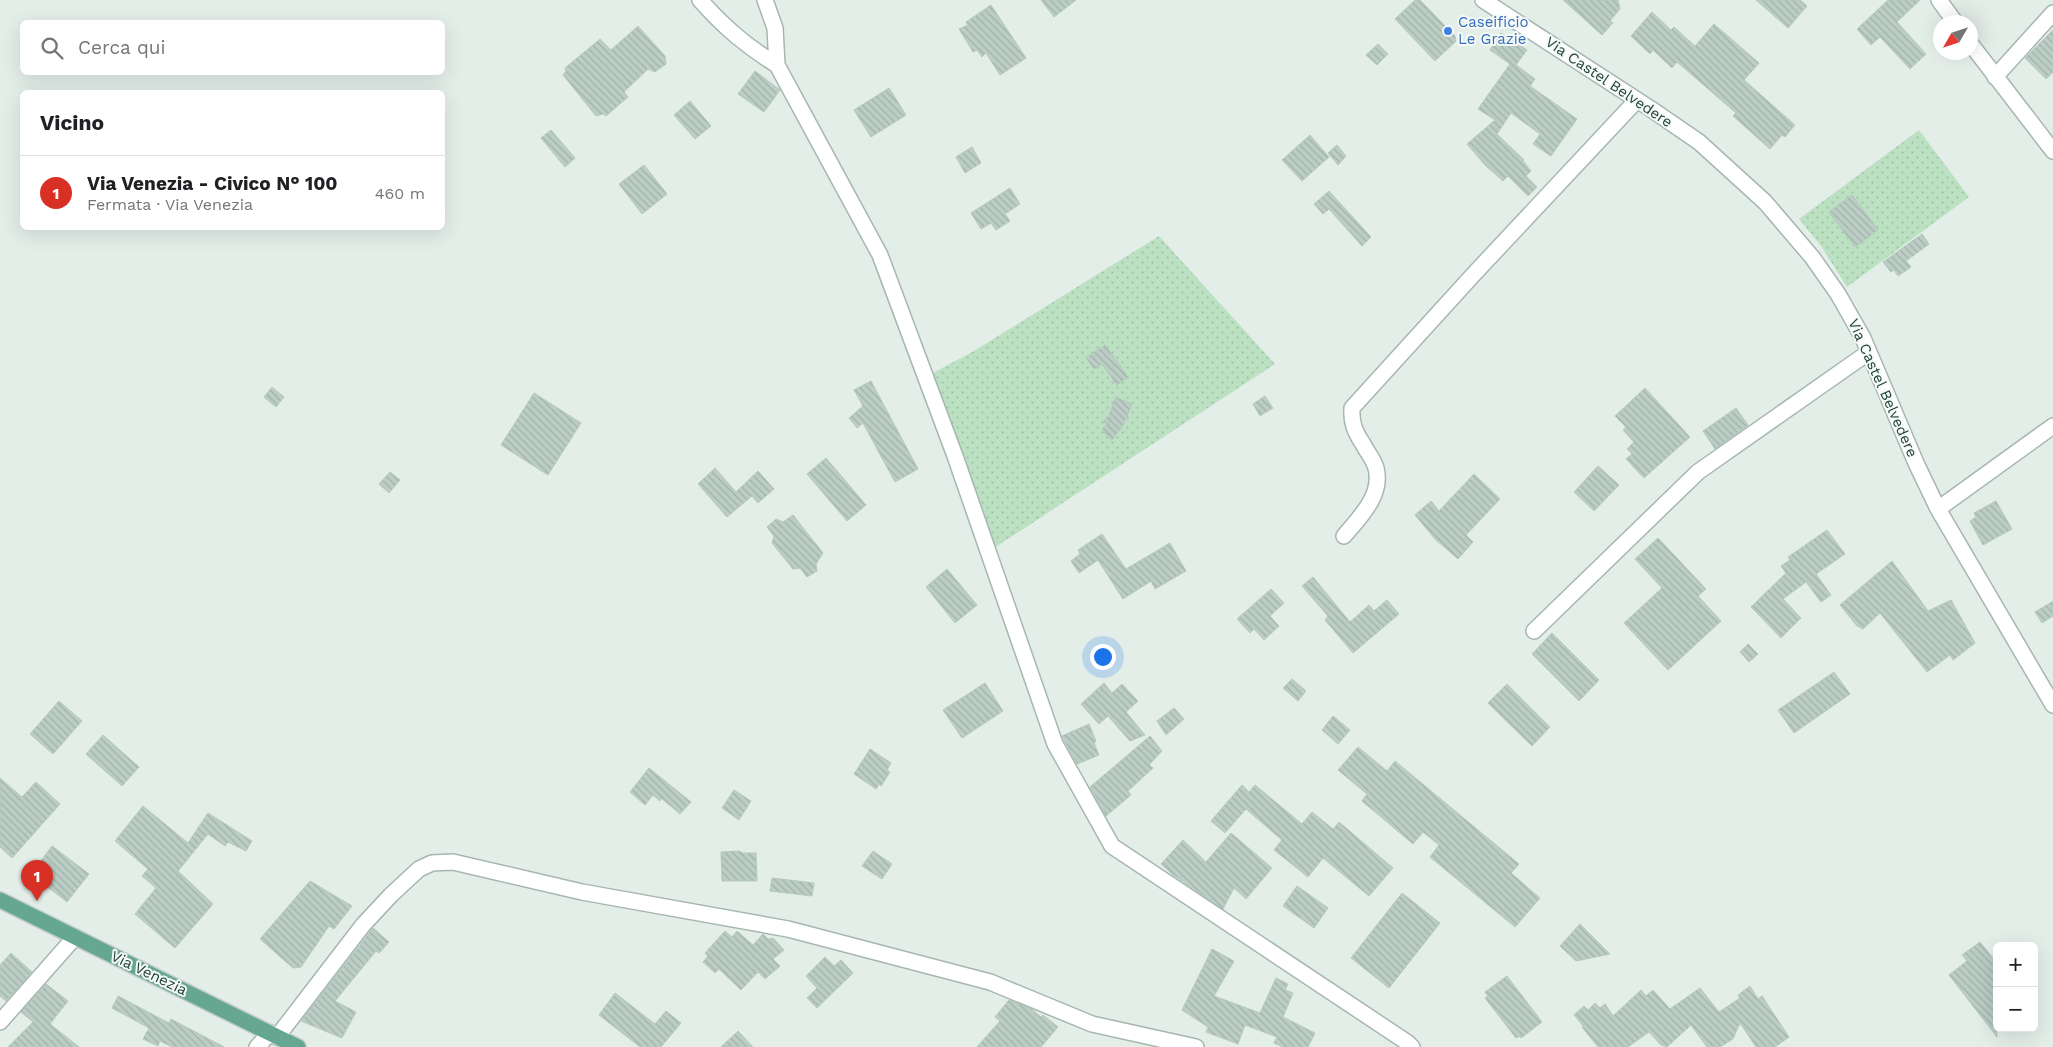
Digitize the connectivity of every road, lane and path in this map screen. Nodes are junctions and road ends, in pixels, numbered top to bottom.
1 (700, 0) edge
2 (765, 0) edge
3 (1483, 0) edge
4 (1939, 0) edge
5 (2053, 13) edge
6 (1951, 15) edge
7 (1978, 54) edge
8 (777, 65) junction
9 (1995, 77) junction
10 (1637, 100) junction
11 (2053, 150) edge
12 (1869, 352) junction
13 (2053, 426) edge
14 (1938, 508) junction
15 (1344, 536) dead end
16 (1534, 631) dead end
17 (2053, 705) edge
18 (0, 900) edge
19 (75, 937) junction
20 (0, 1022) edge
21 (274, 1035) junction
22 (257, 1047) edge
23 (298, 1047) edge
24 (1196, 1047) edge
25 (1412, 1047) edge

1 - 8 street
2 - 8 street
3 - 10 street, Via Castel Belvedere
4 - 6 street
5 - 9 street
7 - 9 street
8 - 25 street
9 - 11 street
10 - 12 street, Via Castel Belvedere
10 - 15 street
12 - 14 street, Via Castel Belvedere
12 - 16 street
13 - 14 street
14 - 17 street, Via Castel Belvedere
18 - 19 main road, Via Venezia
19 - 20 street
19 - 21 main road, Via Venezia
21 - 22 street
21 - 23 main road, Via Venezia
21 - 24 street

